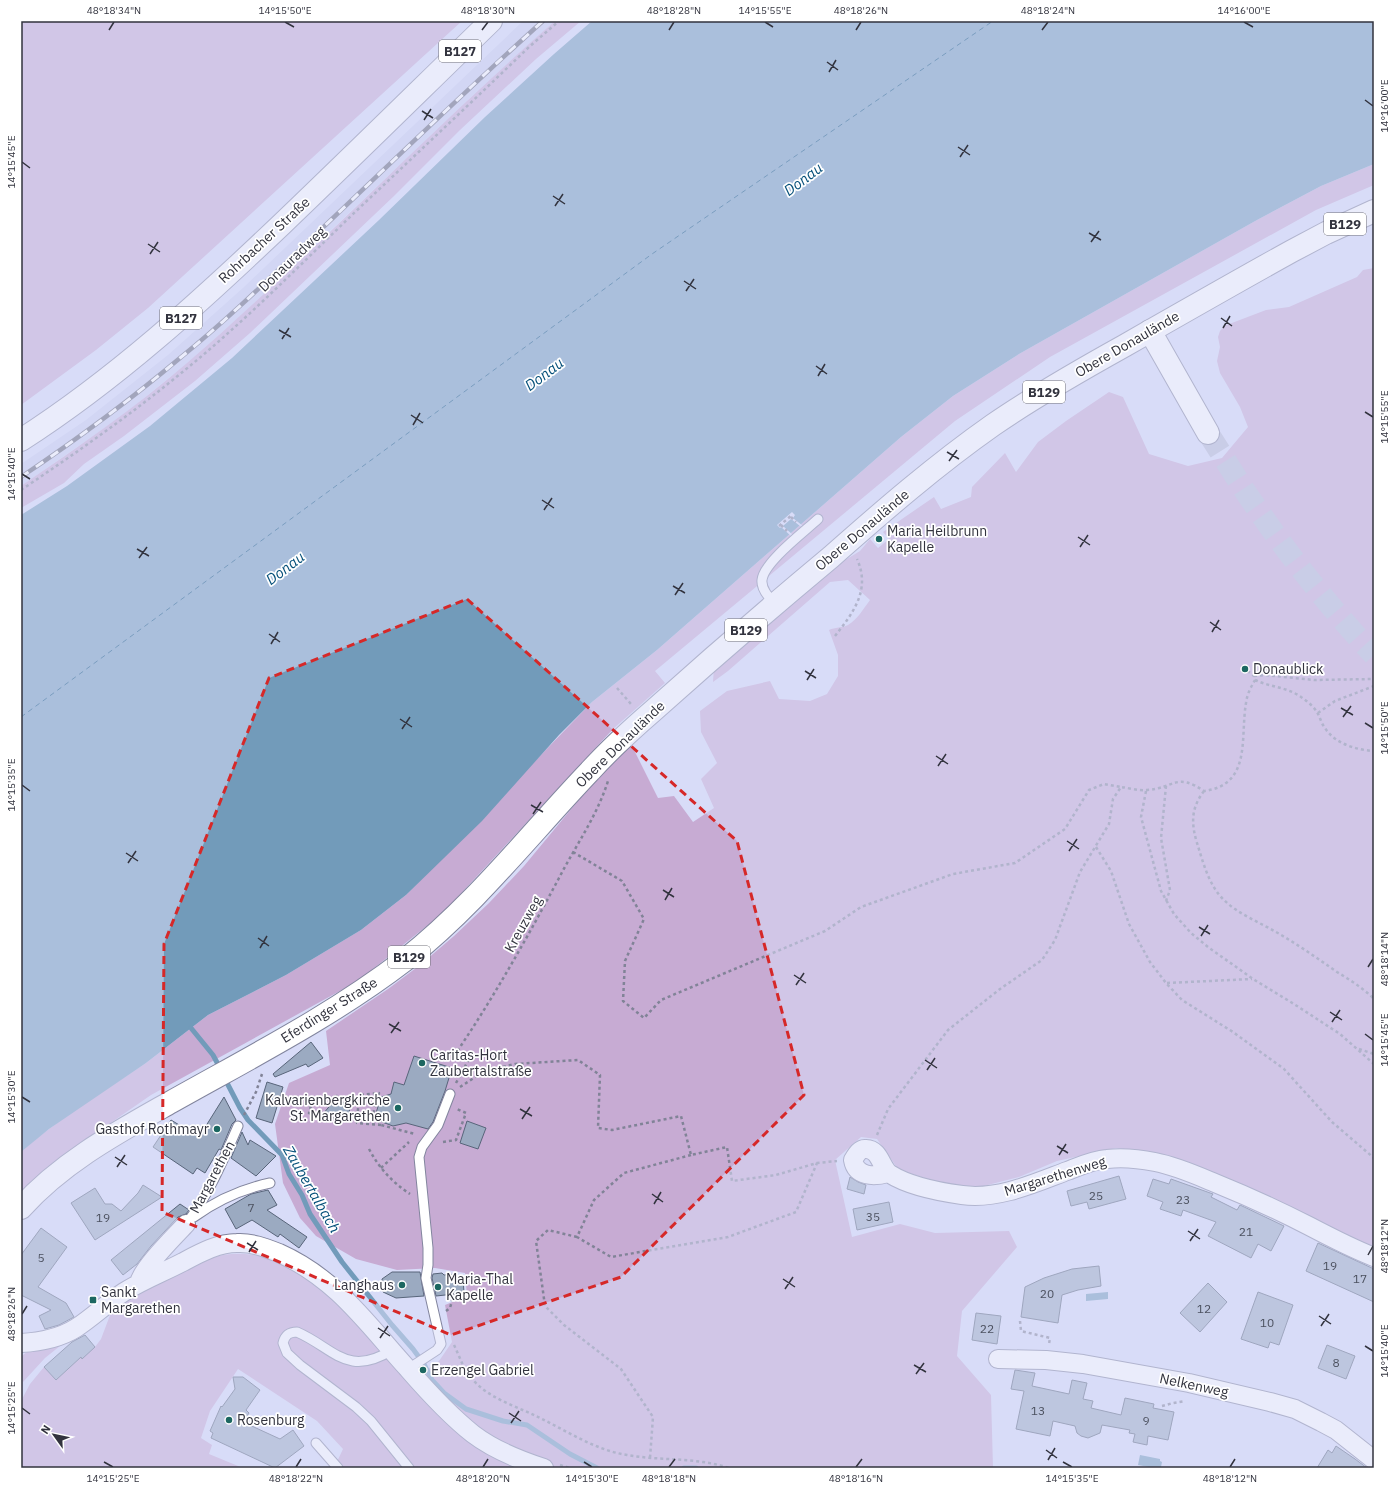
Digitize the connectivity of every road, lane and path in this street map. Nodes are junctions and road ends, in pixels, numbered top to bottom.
1 (491, 21) edge
2 (559, 21) edge
3 (1374, 211) edge
4 (1150, 331) junction
5 (1208, 434) tunnel mouth
6 (21, 440) edge
7 (21, 490) edge
8 (792, 515) dead end
9 (818, 519) dead end
10 (779, 526) dead end
11 (845, 544) junction
12 (775, 604) junction
13 (835, 636) dead end
14 (1245, 669) dead end
15 (1254, 678) junction
16 (1374, 679) edge
17 (1374, 686) edge
18 (617, 688) dead end
19 (635, 702) dead end
20 (632, 705) junction
21 (626, 710) dead end
22 (1318, 713) junction
23 (611, 750) junction
24 (1374, 751) edge
25 (1166, 786) junction
26 (1122, 787) junction
27 (1146, 791) junction
28 (1204, 791) junction
29 (557, 807) joint
30 (1096, 847) junction
31 (573, 852) junction
32 (1166, 901) junction
33 (1253, 979) junction
34 (1166, 983) junction
35 (1374, 999) edge
36 (1357, 1049) junction
37 (1374, 1054) edge
38 (1374, 1064) edge
39 (261, 1070) dead end
40 (450, 1094) junction
41 (358, 1101) junction
42 (248, 1106) dead end
43 (466, 1113) dead end
44 (358, 1119) junction
45 (381, 1125) junction
46 (238, 1126) dead end
47 (456, 1140) dead end
48 (369, 1149) dead end
49 (871, 1150) junction
50 (691, 1155) junction
51 (1374, 1158) edge
52 (853, 1160) junction
53 (817, 1163) junction
54 (381, 1168) junction
55 (888, 1173) junction
56 (270, 1183) dead end
57 (422, 1196) junction
58 (21, 1208) edge
59 (186, 1224) junction
60 (577, 1237) junction
61 (1374, 1257) edge
62 (139, 1284) junction
63 (455, 1290) dead end
64 (442, 1307) dead end
65 (1020, 1321) dead end
66 (453, 1341) dead end
67 (21, 1343) edge
68 (392, 1350) junction
69 (998, 1359) dead end
70 (1046, 1360) junction
71 (412, 1366) junction
72 (316, 1443) dead end
73 (650, 1458) junction
74 (1374, 1460) edge
75 (338, 1468) edge
76 (409, 1468) edge
77 (544, 1468) edge
78 (727, 1468) edge

1 - 6 main road, Rohrbacher Straße / B127
2 - 7 path, Donauradweg
3 - 4 main road, Obere Donaulände / B129
4 - 5 main road
4 - 11 main road, Obere Donaulände / B129
8 - 10 path
9 - 12 lane
11 - 12 main road, Obere Donaulände / B129
11 - 13 path
12 - 23 main road, Obere Donaulände / B129
14 - 15 path
15 - 16 path
15 - 22 path
15 - 28 path
17 - 22 path
18 - 20 path
19 - 20 path
20 - 21 path
22 - 24 path
23 - 29 main road, Obere Donaulände / B129
23 - 31 path, Kreuzweg
25 - 27 path
25 - 28 path
25 - 32 path
26 - 27 path
26 - 30 path
26 - 31 path
27 - 32 path
28 - 35 path
29 - 58 main road, Eferdinger Straße / B129
30 - 34 path
30 - 49 path
31 - 40 path, Kreuzweg
32 - 33 path
33 - 34 path
33 - 36 path
34 - 51 path
36 - 37 path
36 - 38 path
39 - 42 path
40 - 50 path
40 - 57 lane
41 - 44 path
41 - 44 path
41 - 45 path
43 - 47 path
44 - 45 path
45 - 54 path
46 - 59 lane, Margarethen
48 - 54 path
49 - 52 street
49 - 55 street
50 - 53 path
50 - 60 path
52 - 53 path
52 - 55 street, Margarethenweg
53 - 60 path
54 - 57 path
55 - 61 street, Margarethenweg
56 - 59 lane
57 - 71 lane
59 - 62 street, Margarethen
60 - 73 path
62 - 67 street
62 - 68 street
63 - 64 path
65 - 70 path
66 - 73 path
68 - 71 street
68 - 76 lane
69 - 70 street, Nelkenweg
70 - 74 street, Nelkenweg
71 - 77 street
72 - 75 lane
73 - 78 path

